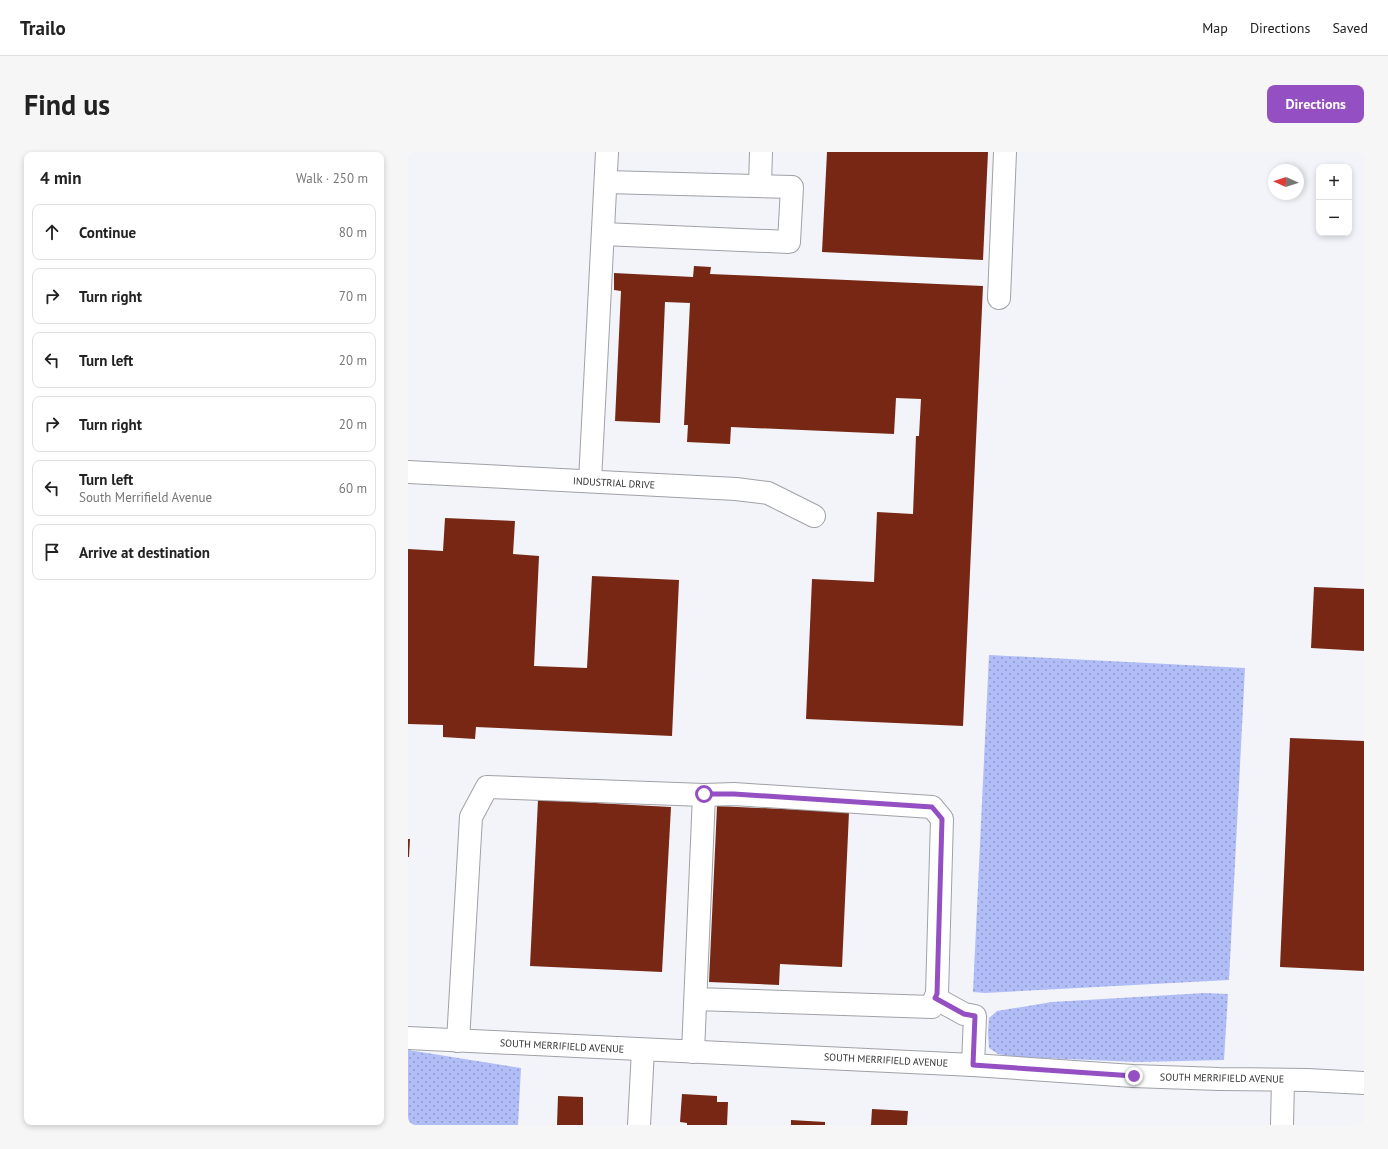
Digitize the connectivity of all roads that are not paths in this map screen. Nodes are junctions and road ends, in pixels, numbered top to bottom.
1 (607, 152) edge
2 (761, 152) edge
3 (1005, 152) edge
4 (606, 182) junction
5 (760, 185) junction
6 (603, 234) junction
7 (999, 298) dead end
8 (408, 472) edge
9 (590, 481) junction
10 (814, 516) dead end
11 (704, 794) junction
12 (935, 998) junction
13 (696, 999) junction
14 (408, 1038) edge
15 (458, 1041) junction
16 (643, 1050) junction
17 (693, 1052) junction
18 (973, 1065) junction
19 (1284, 1080) junction
20 (1364, 1083) edge
21 (639, 1125) edge
22 (1282, 1125) edge

1 - 4 street
2 - 5 street
3 - 7 street
4 - 5 street
4 - 6 street
5 - 6 street
6 - 9 street
8 - 9 street, INDUSTRIAL DRIVE
9 - 10 street, INDUSTRIAL DRIVE
11 - 12 street
11 - 13 street
11 - 15 street
12 - 13 street
12 - 18 street
13 - 17 street
14 - 15 street, SOUTH MERRIFIELD AVENUE
15 - 16 street, SOUTH MERRIFIELD AVENUE
16 - 17 street, SOUTH MERRIFIELD AVENUE
16 - 21 street
17 - 18 street, SOUTH MERRIFIELD AVENUE
18 - 19 street, SOUTH MERRIFIELD AVENUE
19 - 20 street, SOUTH MERRIFIELD AVENUE
19 - 22 street

